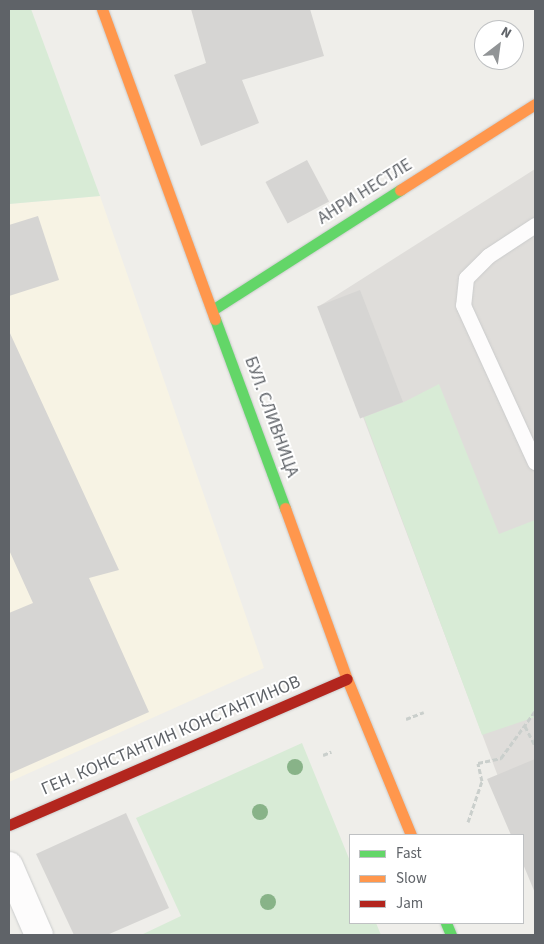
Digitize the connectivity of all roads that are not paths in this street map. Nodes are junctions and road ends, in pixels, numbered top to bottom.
1 (102, 9) edge
2 (535, 104) edge
3 (535, 225) edge
4 (214, 308) junction
5 (535, 462) edge
6 (347, 679) junction
7 (9, 825) edge
8 (411, 834) edge
9 (9, 866) edge
10 (39, 935) edge

1 - 4 main road, БУЛ. СЛИВНИЦА
2 - 4 main road, АНРИ НЕСТЛЕ
3 - 5 lane
4 - 6 main road, БУЛ. СЛИВНИЦА
6 - 7 main road, ГЕН. КОНСТАНТИН КОНСТАНТИНОВ
6 - 8 main road, БУЛ. СЛИВНИЦА
9 - 10 street

